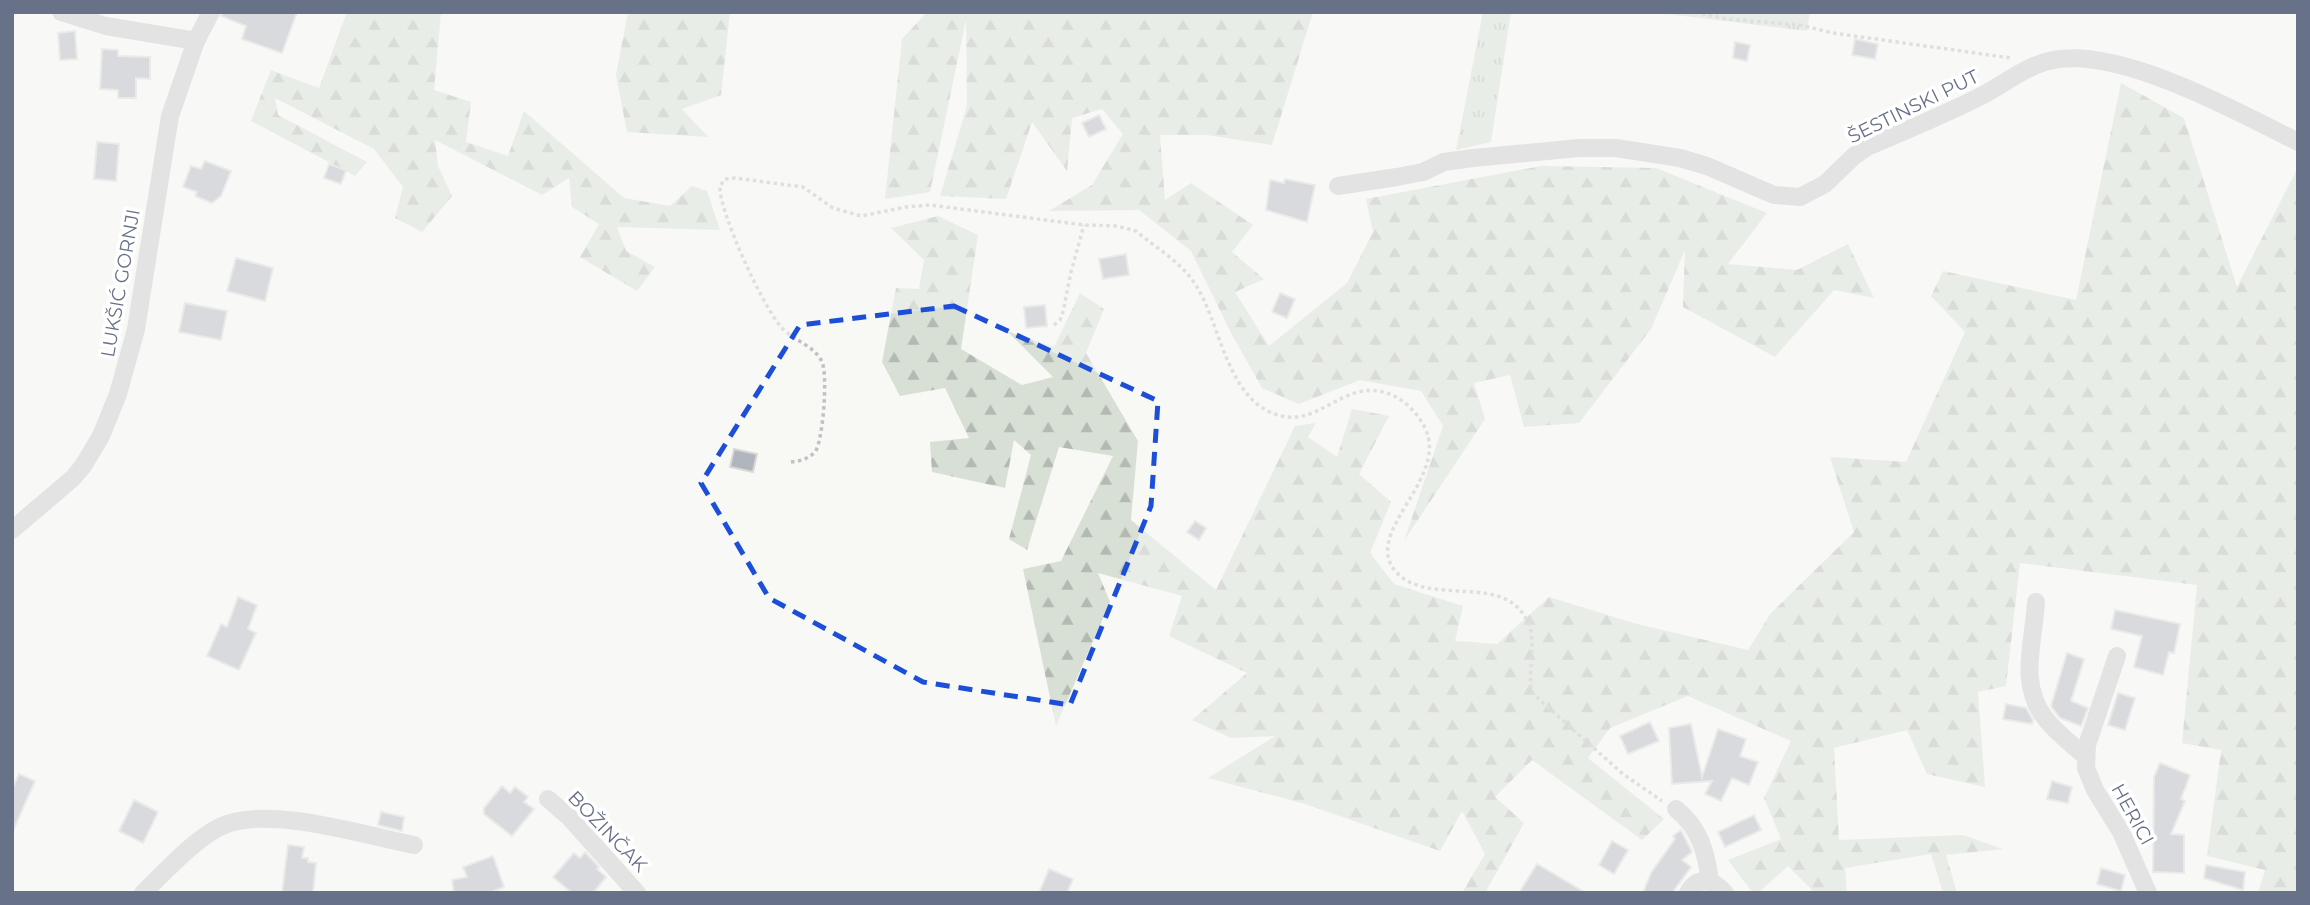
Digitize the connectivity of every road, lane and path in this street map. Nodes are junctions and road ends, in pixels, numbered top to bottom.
1 (61, 12) edge
2 (211, 12) edge
3 (1695, 12) edge
4 (196, 41) junction
5 (2034, 66) junction
6 (2298, 142) edge
7 (1338, 186) dead end
8 (1084, 225) junction
9 (1054, 325) dead end
10 (791, 463) dead end
11 (12, 530) edge
12 (2036, 602) dead end
13 (2117, 656) dead end
14 (2085, 755) junction
15 (548, 799) dead end
16 (1676, 810) joint
17 (414, 845) dead end
18 (1710, 881) junction
19 (143, 893) edge
20 (637, 893) edge
21 (1688, 893) edge
22 (1725, 893) edge
23 (2148, 893) edge

1 - 4 street
2 - 4 street, LUKŠIĆ GORNJI
3 - 5 path
4 - 11 street, LUKŠIĆ GORNJI
5 - 6 street, ŠESTINSKI PUT
5 - 7 street, ŠESTINSKI PUT
8 - 9 path
8 - 10 path
8 - 16 path
12 - 14 street, HERICI
13 - 14 street
14 - 23 street, HERICI
15 - 20 street, BOŽINČAK
16 - 18 street
17 - 19 street
18 - 21 street
18 - 22 street

